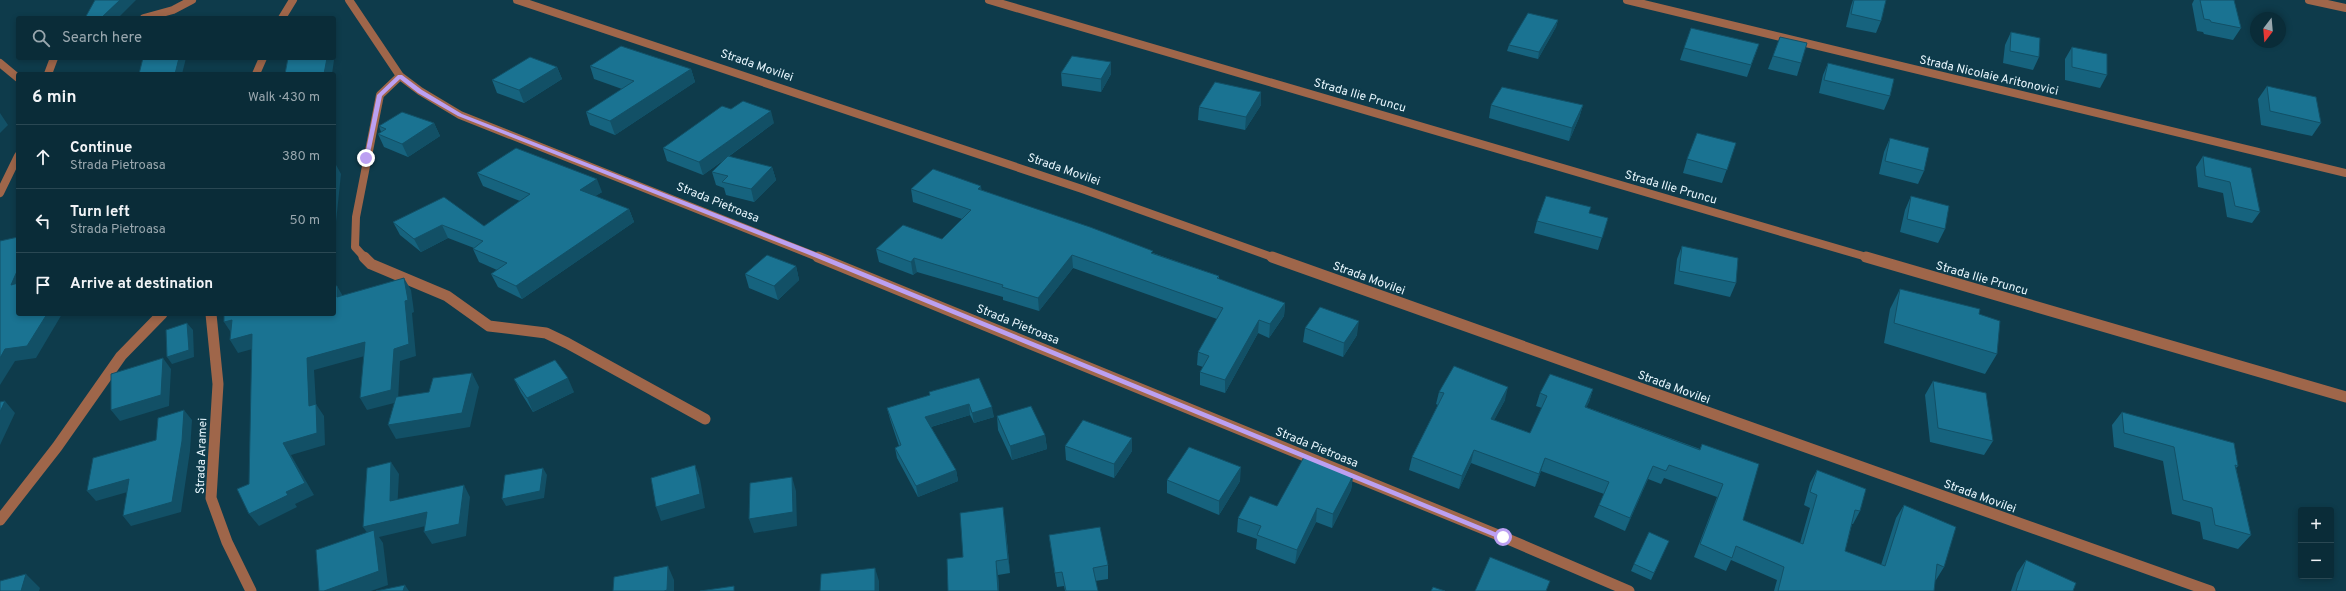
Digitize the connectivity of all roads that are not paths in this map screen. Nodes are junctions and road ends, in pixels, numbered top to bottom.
1 (192, 0) edge
2 (293, 0) edge
3 (349, 0) edge
4 (517, 0) edge
5 (989, 0) edge
6 (1627, 0) edge
7 (2309, 0) edge
8 (2346, 8) edge
9 (151, 16) edge
10 (283, 16) edge
11 (53, 60) edge
12 (262, 60) edge
13 (0, 63) edge
14 (49, 72) edge
15 (257, 72) edge
16 (16, 76) edge
17 (400, 76) junction
18 (16, 160) edge
19 (2346, 173) edge
20 (0, 193) edge
21 (160, 316) edge
22 (211, 316) edge
23 (2346, 397) edge
24 (705, 419) dead end
25 (0, 520) edge
26 (252, 591) edge
27 (1629, 591) edge
28 (2210, 591) edge

1 - 9 street
2 - 10 street
3 - 17 street, Strada Pietroasa
4 - 28 street, Strada Movilei
5 - 23 street, Strada Ilie Pruncu
6 - 19 street, Strada Nicolaie Aritonovici
7 - 8 street
11 - 14 street
12 - 15 street
13 - 16 street
17 - 24 street
17 - 27 street, Strada Pietroasa
18 - 20 street
21 - 25 street
22 - 26 street, Strada Aramei

